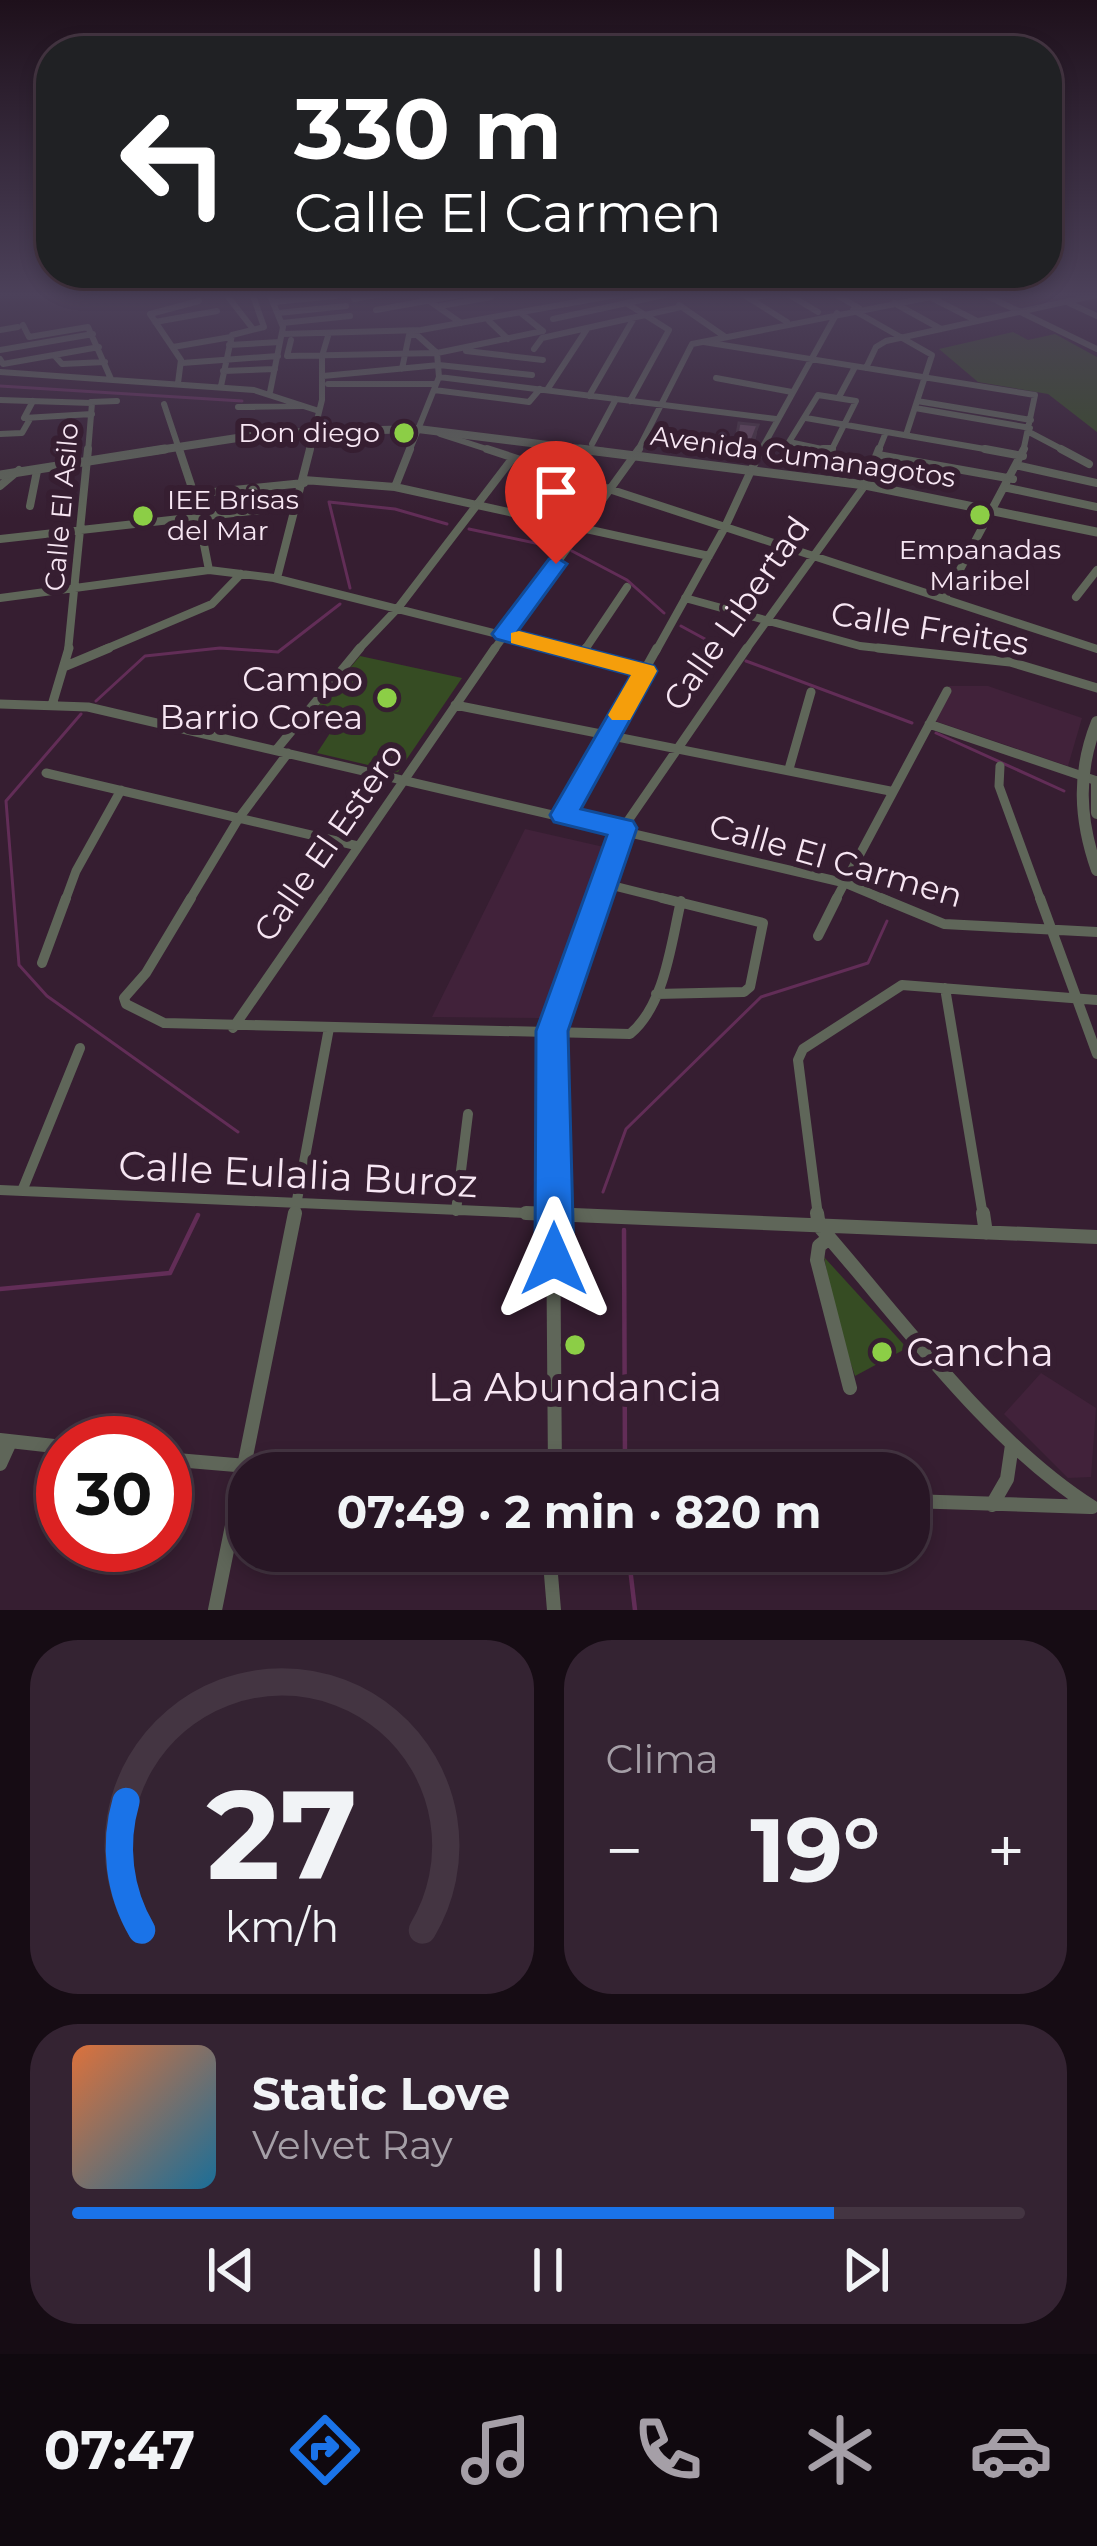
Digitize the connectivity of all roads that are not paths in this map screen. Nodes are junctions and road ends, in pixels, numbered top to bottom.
1 (107, 368) edge
2 (181, 368) edge
3 (322, 368) edge
4 (410, 368) edge
5 (438, 368) edge
6 (468, 368) edge
7 (558, 368) edge
8 (605, 368) edge
9 (649, 368) edge
10 (679, 368) edge
11 (805, 368) edge
12 (854, 368) edge
13 (866, 368) edge
14 (929, 368) edge
15 (275, 369) joint
16 (402, 369) joint
17 (224, 371) joint
18 (0, 372) edge
19 (532, 375) dead end
20 (322, 376) junction
21 (716, 377) dead end
22 (926, 378) junction
23 (111, 379) junction
24 (178, 383) junction
25 (436, 383) junction
26 (328, 384) dead end
27 (220, 386) junction
28 (271, 387) junction
29 (543, 390) junction
30 (792, 392) junction
31 (281, 395) junction
32 (589, 396) junction
33 (838, 398) junction
34 (616, 399) junction
35 (0, 400) edge
36 (34, 401) junction
37 (118, 401) dead end
38 (631, 401) junction
39 (91, 402) junction
40 (164, 404) dead end
41 (662, 405) junction
42 (916, 405) junction
43 (275, 406) junction
44 (308, 406) junction
45 (238, 407) dead end
46 (319, 412) junction
47 (92, 414) junction
48 (806, 418) junction
49 (30, 419) junction
50 (776, 419) junction
51 (845, 424) junction
52 (1030, 427) junction
53 (316, 428) junction
54 (422, 428) junction
55 (886, 432) junction
56 (0, 434) edge
57 (906, 435) junction
58 (592, 444) junction
59 (178, 447) junction
60 (637, 452) junction
61 (878, 455) junction
62 (1023, 456) junction
63 (512, 459) junction
64 (89, 463) junction
65 (1089, 464) dead end
66 (1020, 466) junction
67 (754, 468) junction
68 (17, 472) junction
69 (37, 472) junction
70 (0, 473) edge
71 (304, 482) junction
72 (866, 483) junction
73 (1011, 483) junction
74 (1097, 483) edge
75 (0, 487) edge
76 (395, 487) junction
77 (609, 490) junction
78 (194, 494) junction
79 (479, 504) junction
80 (30, 506) dead end
81 (296, 506) junction
82 (998, 507) junction
83 (1097, 507) edge
84 (200, 516) junction
85 (725, 526) junction
86 (583, 528) junction
87 (83, 529) junction
88 (1097, 529) edge
89 (0, 538) edge
90 (812, 553) junction
91 (709, 556) junction
92 (209, 570) junction
93 (1097, 570) edge
94 (241, 574) junction
95 (277, 578) junction
96 (627, 587) dead end
97 (77, 588) junction
98 (946, 596) junction
99 (1076, 596) dead end
100 (0, 598) edge
101 (685, 598) junction
102 (398, 608) junction
103 (766, 621) junction
104 (504, 634) junction
105 (1097, 649) edge
106 (582, 654) junction
107 (66, 666) junction
108 (645, 671) junction
109 (1097, 688) edge
110 (947, 691) dead end
111 (811, 692) dead end
112 (4, 704) edge
113 (52, 705) junction
114 (455, 705) junction
115 (0, 718) edge
116 (1097, 722) edge
117 (929, 724) junction
118 (610, 734) junction
119 (680, 746) junction
120 (282, 751) junction
121 (1000, 766) dead end
122 (789, 769) junction
123 (46, 772) dead end
124 (1082, 777) junction
125 (404, 780) junction
126 (1097, 782) edge
127 (121, 790) junction
128 (890, 791) junction
129 (1097, 814) edge
130 (564, 815) junction
131 (239, 818) junction
132 (623, 828) junction
133 (358, 846) junction
134 (1097, 870) edge
135 (845, 883) junction
136 (614, 886) dead end
137 (681, 901) junction
138 (1053, 931) junction
139 (1097, 932) edge
140 (818, 936) dead end
141 (42, 963) dead end
142 (945, 988) junction
143 (656, 994) junction
144 (1077, 999) junction
145 (1097, 1000) edge
146 (233, 1028) junction
147 (328, 1028) junction
148 (552, 1031) junction
149 (80, 1048) dead end
150 (1097, 1054) edge
151 (467, 1114) dead end
152 (0, 1190) edge
153 (22, 1191) junction
154 (296, 1204) junction
155 (456, 1211) junction
156 (554, 1216) junction
157 (824, 1232) junction
158 (986, 1233) junction
159 (1097, 1237) edge
160 (850, 1388) dead end
161 (5, 1441) edge
162 (36, 1445) edge
163 (1012, 1445) junction
164 (250, 1452) edge
165 (555, 1452) edge
166 (192, 1462) edge
167 (0, 1464) edge
168 (228, 1466) edge
169 (930, 1502) edge
170 (992, 1504) junction
171 (1095, 1507) edge
172 (228, 1552) edge
173 (551, 1572) edge
174 (215, 1610) edge
175 (554, 1610) edge

1 - 23 street
2 - 24 street
3 - 20 street
4 - 16 street
5 - 25 street
6 - 19 street
7 - 29 street
8 - 32 street
9 - 38 street
10 - 41 street, Calle El Estero
11 - 30 street
12 - 33 street
13 - 22 street
14 - 22 street
15 - 17 street
15 - 28 street
16 - 20 street
17 - 27 street
18 - 23 street
20 - 46 street
21 - 30 street
22 - 42 street
22 - 52 street
23 - 24 street
24 - 27 street
25 - 26 street
25 - 29 street
25 - 29 street
25 - 54 street
27 - 28 street
28 - 31 street
29 - 32 street
30 - 50 street
31 - 43 street
31 - 44 street
32 - 34 street
33 - 48 street
33 - 51 street
34 - 38 street
34 - 58 street
35 - 36 street, Calle El Asilo
36 - 39 street, Calle El Asilo
36 - 49 street
37 - 39 street
38 - 41 street
39 - 47 street, Calle El Asilo
40 - 59 street
41 - 50 street
41 - 60 street, Calle El Estero
42 - 52 street
42 - 57 street
43 - 44 street
43 - 45 street
44 - 46 street
46 - 53 street
47 - 49 street
47 - 64 street, Calle El Asilo
48 - 51 street
48 - 51 street
49 - 56 street
50 - 67 street
51 - 55 street
52 - 62 street
52 - 65 street
53 - 54 street, Avenida Cumanagotos
53 - 59 street, Avenida Cumanagotos
53 - 71 street
54 - 58 street, Avenida Cumanagotos
54 - 60 street, Avenida Cumanagotos
54 - 63 street
54 - 76 street
55 - 57 street
55 - 61 street, Calle Libertad
57 - 62 street
58 - 60 street, Avenida Cumanagotos
59 - 64 street, Avenida Cumanagotos
59 - 78 street
60 - 67 street, Avenida Cumanagotos
60 - 77 street, Calle El Estero
61 - 72 street, Calle Libertad
61 - 73 street
62 - 66 street
63 - 77 street
63 - 79 street
64 - 68 street, Avenida Cumanagotos
64 - 69 street, Avenida Cumanagotos
64 - 87 street, Calle El Asilo
66 - 73 street
66 - 74 street
67 - 72 street, Avenida Cumanagotos
67 - 85 street
68 - 69 street, Avenida Cumanagotos
68 - 70 street, Avenida Cumanagotos
68 - 75 street
69 - 80 street
71 - 76 street
71 - 78 street
71 - 81 street
72 - 82 street, Avenida Cumanagotos
72 - 90 street, Calle Libertad
73 - 82 street
73 - 83 street
76 - 79 street
77 - 85 street
77 - 86 street, Calle El Estero
78 - 84 street
79 - 86 street
79 - 102 street
81 - 84 street
81 - 95 street
82 - 88 street, Avenida Cumanagotos
82 - 98 street
84 - 87 street
84 - 92 street
85 - 90 street
85 - 91 street
86 - 91 street
86 - 104 street, Calle El Estero
87 - 89 street
87 - 97 street, Calle El Asilo
90 - 98 street
90 - 103 street, Calle Libertad
91 - 101 street
92 - 94 street
92 - 97 street
93 - 99 street
94 - 95 street
94 - 107 street
95 - 102 street
96 - 106 street
97 - 100 street
97 - 107 street, Calle El Asilo
98 - 105 street
101 - 103 street, Calle Freites
101 - 108 street
102 - 104 street
102 - 120 street
103 - 109 street, Calle Freites
103 - 119 street, Calle Libertad
104 - 106 street
104 - 114 street, Calle El Estero
106 - 108 street
107 - 113 street, Calle El Asilo
108 - 118 street
110 - 117 street
111 - 122 street
112 - 113 street, Calle El Carmen
112 - 115 street
113 - 120 street, Calle El Carmen
114 - 118 street
114 - 125 street, Calle El Estero
116 - 124 street
117 - 124 street
117 - 128 street
118 - 119 street
118 - 130 street
119 - 122 street
119 - 132 street, Calle Libertad
120 - 125 street, Calle El Carmen
120 - 131 street
121 - 138 street
122 - 128 street
123 - 127 street
124 - 126 street
124 - 134 street
125 - 130 street, Calle El Carmen
125 - 133 street, Calle El Estero
126 - 129 street
127 - 131 street
127 - 141 street
128 - 135 street
130 - 132 street, Calle El Carmen
131 - 133 street
131 - 146 street
132 - 135 street, Calle El Carmen
132 - 148 street, Calle Libertad
133 - 146 street, Calle El Estero
135 - 138 street, Calle El Carmen
135 - 140 street
136 - 137 street
137 - 143 street
137 - 143 street
138 - 139 street, Calle El Carmen
138 - 144 street
142 - 144 street
142 - 157 street
142 - 158 street
143 - 148 street
144 - 145 street
144 - 150 street
146 - 147 street
147 - 148 street
147 - 154 street
148 - 156 street, Calle Libertad
149 - 153 street
151 - 155 street
152 - 153 street, Calle Eulalia Buroz
153 - 154 street, Calle Eulalia Buroz
154 - 155 street, Calle Eulalia Buroz
154 - 164 street
155 - 156 street, Calle Eulalia Buroz
156 - 157 street, Calle Eulalia Buroz
156 - 165 street, Calle Libertad
157 - 158 street, Calle Eulalia Buroz
157 - 160 street
157 - 163 street
158 - 159 street, Calle Eulalia Buroz
161 - 162 street
161 - 167 street
163 - 170 street
163 - 171 street
166 - 168 street
169 - 170 street
170 - 171 street
172 - 174 street
173 - 175 street

